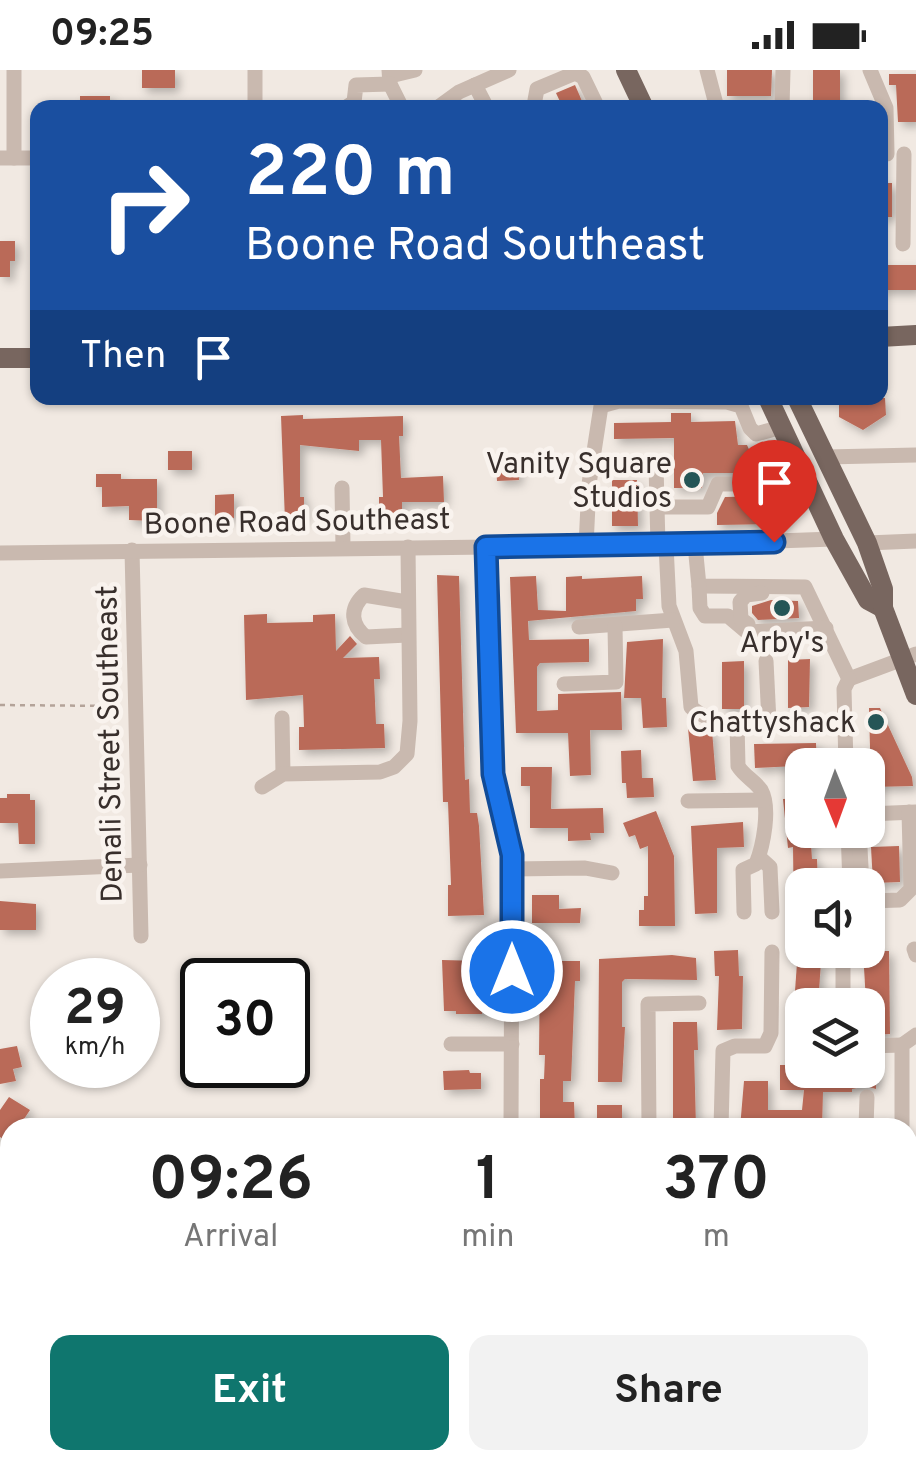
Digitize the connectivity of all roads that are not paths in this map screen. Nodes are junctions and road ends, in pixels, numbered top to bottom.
1 (14, 70) edge
2 (255, 70) edge
3 (415, 70) edge
4 (509, 70) edge
5 (626, 70) edge
6 (707, 70) edge
7 (782, 70) edge
8 (870, 70) edge
9 (390, 77) edge
10 (476, 85) junction
11 (255, 100) edge
12 (354, 100) edge
13 (451, 100) edge
14 (483, 100) edge
15 (536, 100) edge
16 (594, 100) edge
17 (640, 100) edge
18 (715, 100) edge
19 (782, 100) edge
20 (883, 100) edge
21 (888, 116) edge
22 (897, 154) edge
23 (7, 158) edge
24 (903, 244) dead end
25 (916, 335) edge
26 (888, 337) edge
27 (0, 358) edge
28 (30, 358) edge
29 (605, 405) edge
30 (738, 405) edge
31 (771, 405) edge
32 (800, 405) edge
33 (815, 405) edge
34 (782, 427) junction
35 (812, 429) junction
36 (791, 448) junction
37 (916, 455) edge
38 (826, 458) junction
39 (617, 462) dead end
40 (342, 488) dead end
41 (657, 507) junction
42 (834, 539) junction
43 (916, 540) edge
44 (867, 543) junction
45 (695, 544) junction
46 (662, 545) junction
47 (586, 546) junction
48 (343, 547) junction
49 (408, 547) junction
50 (486, 547) junction
51 (132, 550) junction
52 (0, 553) edge
53 (699, 586) junction
54 (774, 586) junction
55 (407, 602) junction
56 (883, 608) junction
57 (673, 620) junction
58 (615, 626) junction
59 (580, 627) dead end
60 (826, 628) junction
61 (806, 630) junction
62 (408, 635) junction
63 (909, 658) edge
64 (766, 661) dead end
65 (848, 679) junction
66 (564, 684) dead end
67 (916, 695) edge
68 (282, 718) dead end
69 (819, 721) dead end
70 (769, 722) junction
71 (737, 723) junction
72 (846, 748) edge
73 (283, 774) junction
74 (262, 787) dead end
75 (764, 800) junction
76 (688, 801) dead end
77 (912, 812) edge
78 (885, 813) edge
79 (759, 857) junction
80 (140, 865) junction
81 (512, 869) junction
82 (0, 871) edge
83 (612, 873) dead end
84 (885, 888) edge
85 (912, 889) junction
86 (885, 900) edge
87 (744, 912) dead end
88 (772, 912) dead end
89 (141, 936) dead end
90 (772, 952) dead end
91 (699, 1002) dead end
92 (909, 1040) edge
93 (451, 1044) dead end
94 (512, 1044) junction
95 (866, 1097) dead end
96 (512, 1118) edge
97 (649, 1118) edge
98 (721, 1118) edge
99 (866, 1118) edge
100 (903, 1118) edge

1 - 23 street
2 - 11 street
3 - 9 street
4 - 10 street
5 - 17 main road
6 - 18 street
7 - 19 street
8 - 20 street
9 - 12 street
10 - 13 street
10 - 14 street
15 - 16 street
21 - 22 street
22 - 24 street
25 - 26 main road
27 - 28 main road
29 - 47 street
30 - 34 street
31 - 34 main road
32 - 35 main road
33 - 35 main road
34 - 36 main road
35 - 38 main road
36 - 41 street
36 - 42 main road
37 - 38 street
38 - 44 main road
39 - 41 street
40 - 48 street
41 - 46 street
42 - 45 street, Boone Road Southeast
42 - 56 main road
43 - 44 street
44 - 56 main road
45 - 46 street, Boone Road Southeast
45 - 53 street
46 - 47 street, Boone Road Southeast
46 - 57 street
47 - 50 street, Boone Road Southeast
48 - 49 street, Boone Road Southeast
48 - 51 street, Boone Road Southeast
49 - 50 street, Boone Road Southeast
49 - 55 street
50 - 81 street
51 - 52 street, Boone Road Southeast
51 - 80 street, Denali Street Southeast
53 - 54 street
53 - 61 street
54 - 60 street
54 - 61 street
55 - 62 street
55 - 62 street
56 - 63 main road
57 - 58 street
57 - 71 street
58 - 59 street
58 - 66 street
60 - 61 street
60 - 65 street
62 - 73 street
63 - 65 street
63 - 67 main road
64 - 70 street
65 - 72 street
68 - 73 street
69 - 70 street
70 - 71 street
71 - 75 street
73 - 74 street
75 - 76 street
75 - 79 street
77 - 78 street
77 - 85 street
79 - 87 street
79 - 88 street
80 - 82 street
80 - 89 street, Denali Street Southeast
81 - 83 street
81 - 94 street
84 - 85 street
85 - 86 street
90 - 98 street
91 - 97 street
92 - 100 street
93 - 94 street
94 - 96 street
95 - 99 street

